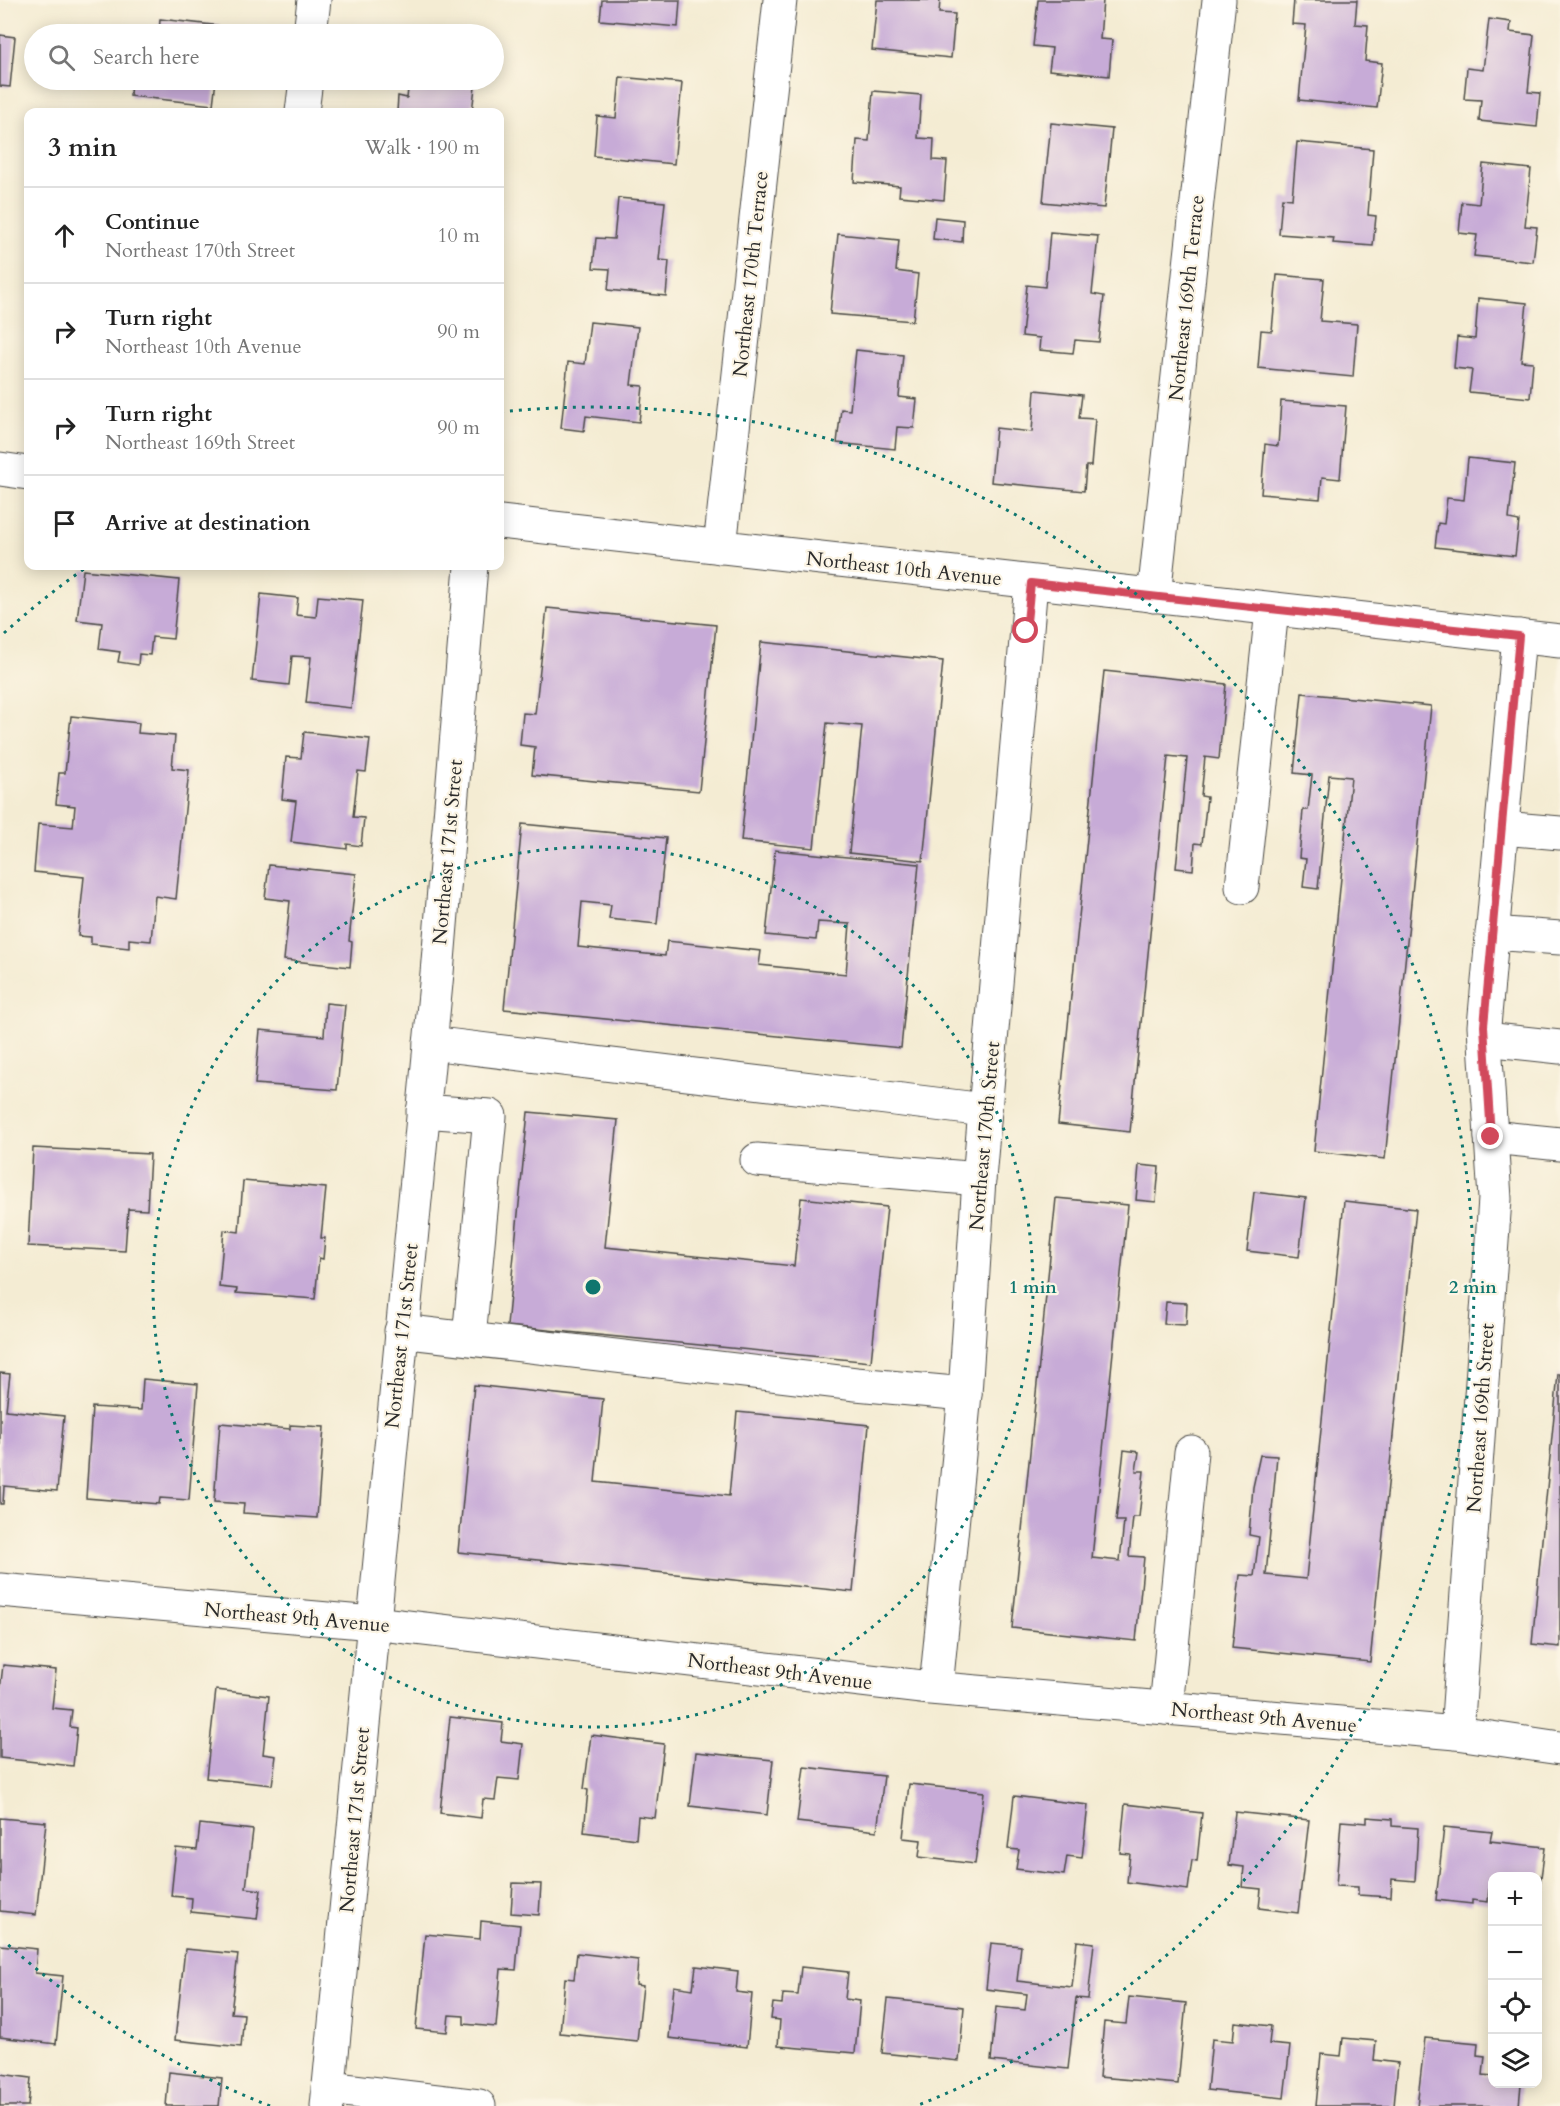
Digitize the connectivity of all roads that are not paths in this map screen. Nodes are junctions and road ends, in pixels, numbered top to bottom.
1 (314, 0) edge
2 (780, 0) edge
3 (1219, 0) edge
4 (311, 24) edge
5 (305, 90) edge
6 (302, 108) edge
7 (0, 469) edge
8 (24, 472) edge
9 (504, 522) edge
10 (720, 547) junction
11 (471, 570) edge
12 (1031, 583) junction
13 (1154, 596) junction
14 (1272, 610) junction
15 (1519, 636) junction
16 (1560, 641) edge
17 (1502, 828) junction
18 (1560, 833) edge
19 (1242, 887) dead end
20 (1492, 933) junction
21 (1560, 938) edge
22 (1485, 1039) junction
23 (430, 1043) junction
24 (1560, 1047) edge
25 (985, 1110) junction
26 (423, 1111) junction
27 (1491, 1137) junction
28 (1560, 1144) edge
29 (757, 1160) dead end
30 (979, 1179) junction
31 (401, 1331) junction
32 (469, 1338) junction
33 (965, 1394) junction
34 (1191, 1452) dead end
35 (0, 1590) edge
36 (373, 1623) junction
37 (936, 1688) junction
38 (1166, 1708) junction
39 (1458, 1733) junction
40 (1560, 1748) edge
41 (327, 2097) edge
42 (479, 2106) edge

1 - 4 street
2 - 10 street, Northeast 170th Terrace
3 - 13 street, Northeast 169th Terrace
5 - 6 street
7 - 8 street
9 - 10 street, Northeast 10th Avenue
10 - 12 street, Northeast 10th Avenue
11 - 23 street, Northeast 171st Street
12 - 13 street, Northeast 10th Avenue
12 - 25 street, Northeast 170th Street
13 - 14 street, Northeast 10th Avenue
14 - 15 street, Northeast 10th Avenue
14 - 19 street
15 - 16 street, Northeast 10th Avenue
15 - 17 street, Northeast 169th Street
17 - 18 street
17 - 20 street, Northeast 169th Street
20 - 21 street
20 - 22 street, Northeast 169th Street
22 - 24 street
22 - 27 street, Northeast 169th Street
23 - 25 street
23 - 26 street, Northeast 171st Street
25 - 30 street, Northeast 170th Street
26 - 31 street, Northeast 171st Street
26 - 32 street
27 - 28 street
27 - 39 street, Northeast 169th Street
29 - 30 street
30 - 33 street, Northeast 170th Street
31 - 32 street
31 - 36 street, Northeast 171st Street
32 - 33 street
33 - 37 street, Northeast 170th Street
34 - 38 street
35 - 36 street, Northeast 9th Avenue
36 - 37 street, Northeast 9th Avenue
36 - 41 street, Northeast 171st Street
37 - 38 street, Northeast 9th Avenue
38 - 39 street, Northeast 9th Avenue
39 - 40 street, Northeast 9th Avenue
41 - 42 street

